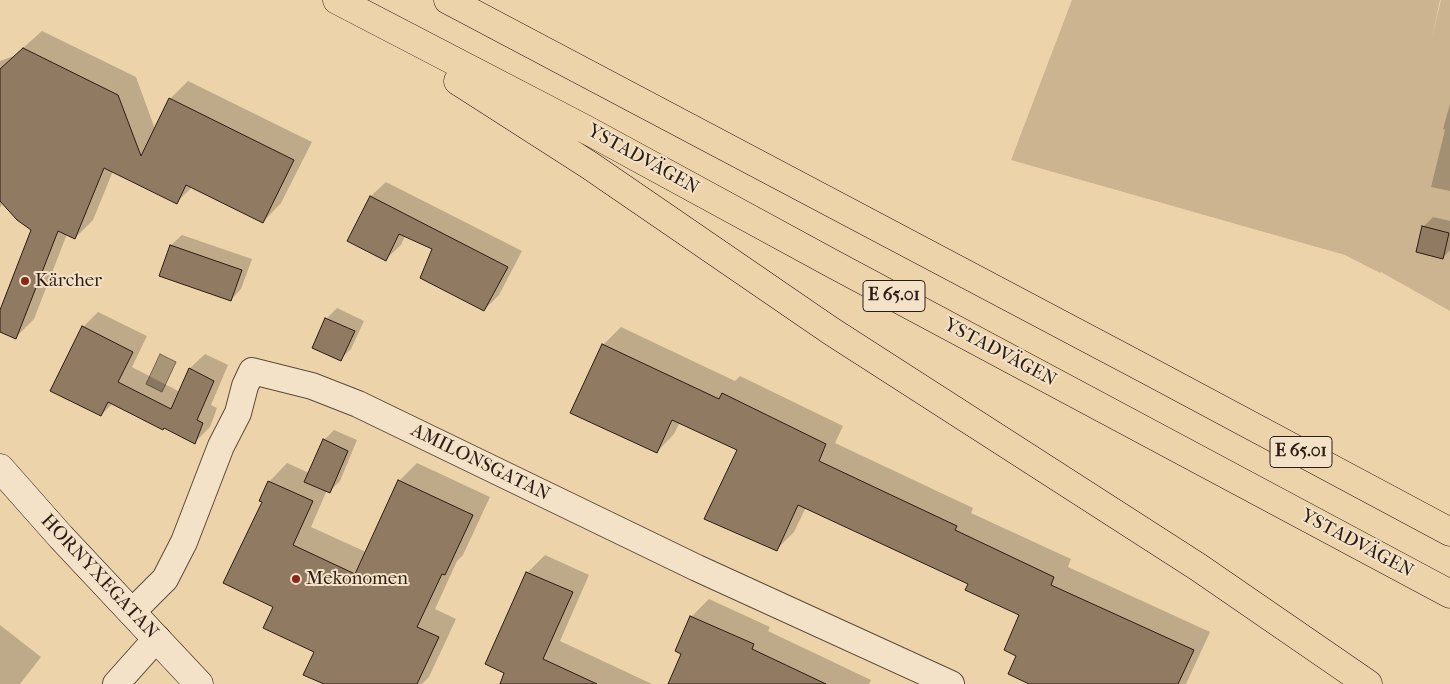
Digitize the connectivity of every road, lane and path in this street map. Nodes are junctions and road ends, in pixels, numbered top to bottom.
1 (333, 0) edge
2 (337, 0) edge
3 (448, 0) edge
4 (0, 468) edge
5 (1450, 532) edge
6 (1450, 594) edge
7 (132, 612) junction
8 (156, 638) junction
9 (116, 684) edge
10 (199, 684) edge
11 (951, 684) edge
12 (1368, 684) edge

1 - 12 highway
2 - 6 highway, YSTADVÄGEN / E 65.01
3 - 5 highway, E 65.01
4 - 7 street, HORNYXEGATAN
7 - 8 street, HORNYXEGATAN
7 - 11 street, AMILONSGATAN
8 - 9 street
8 - 10 street, HORNYXEGATAN

